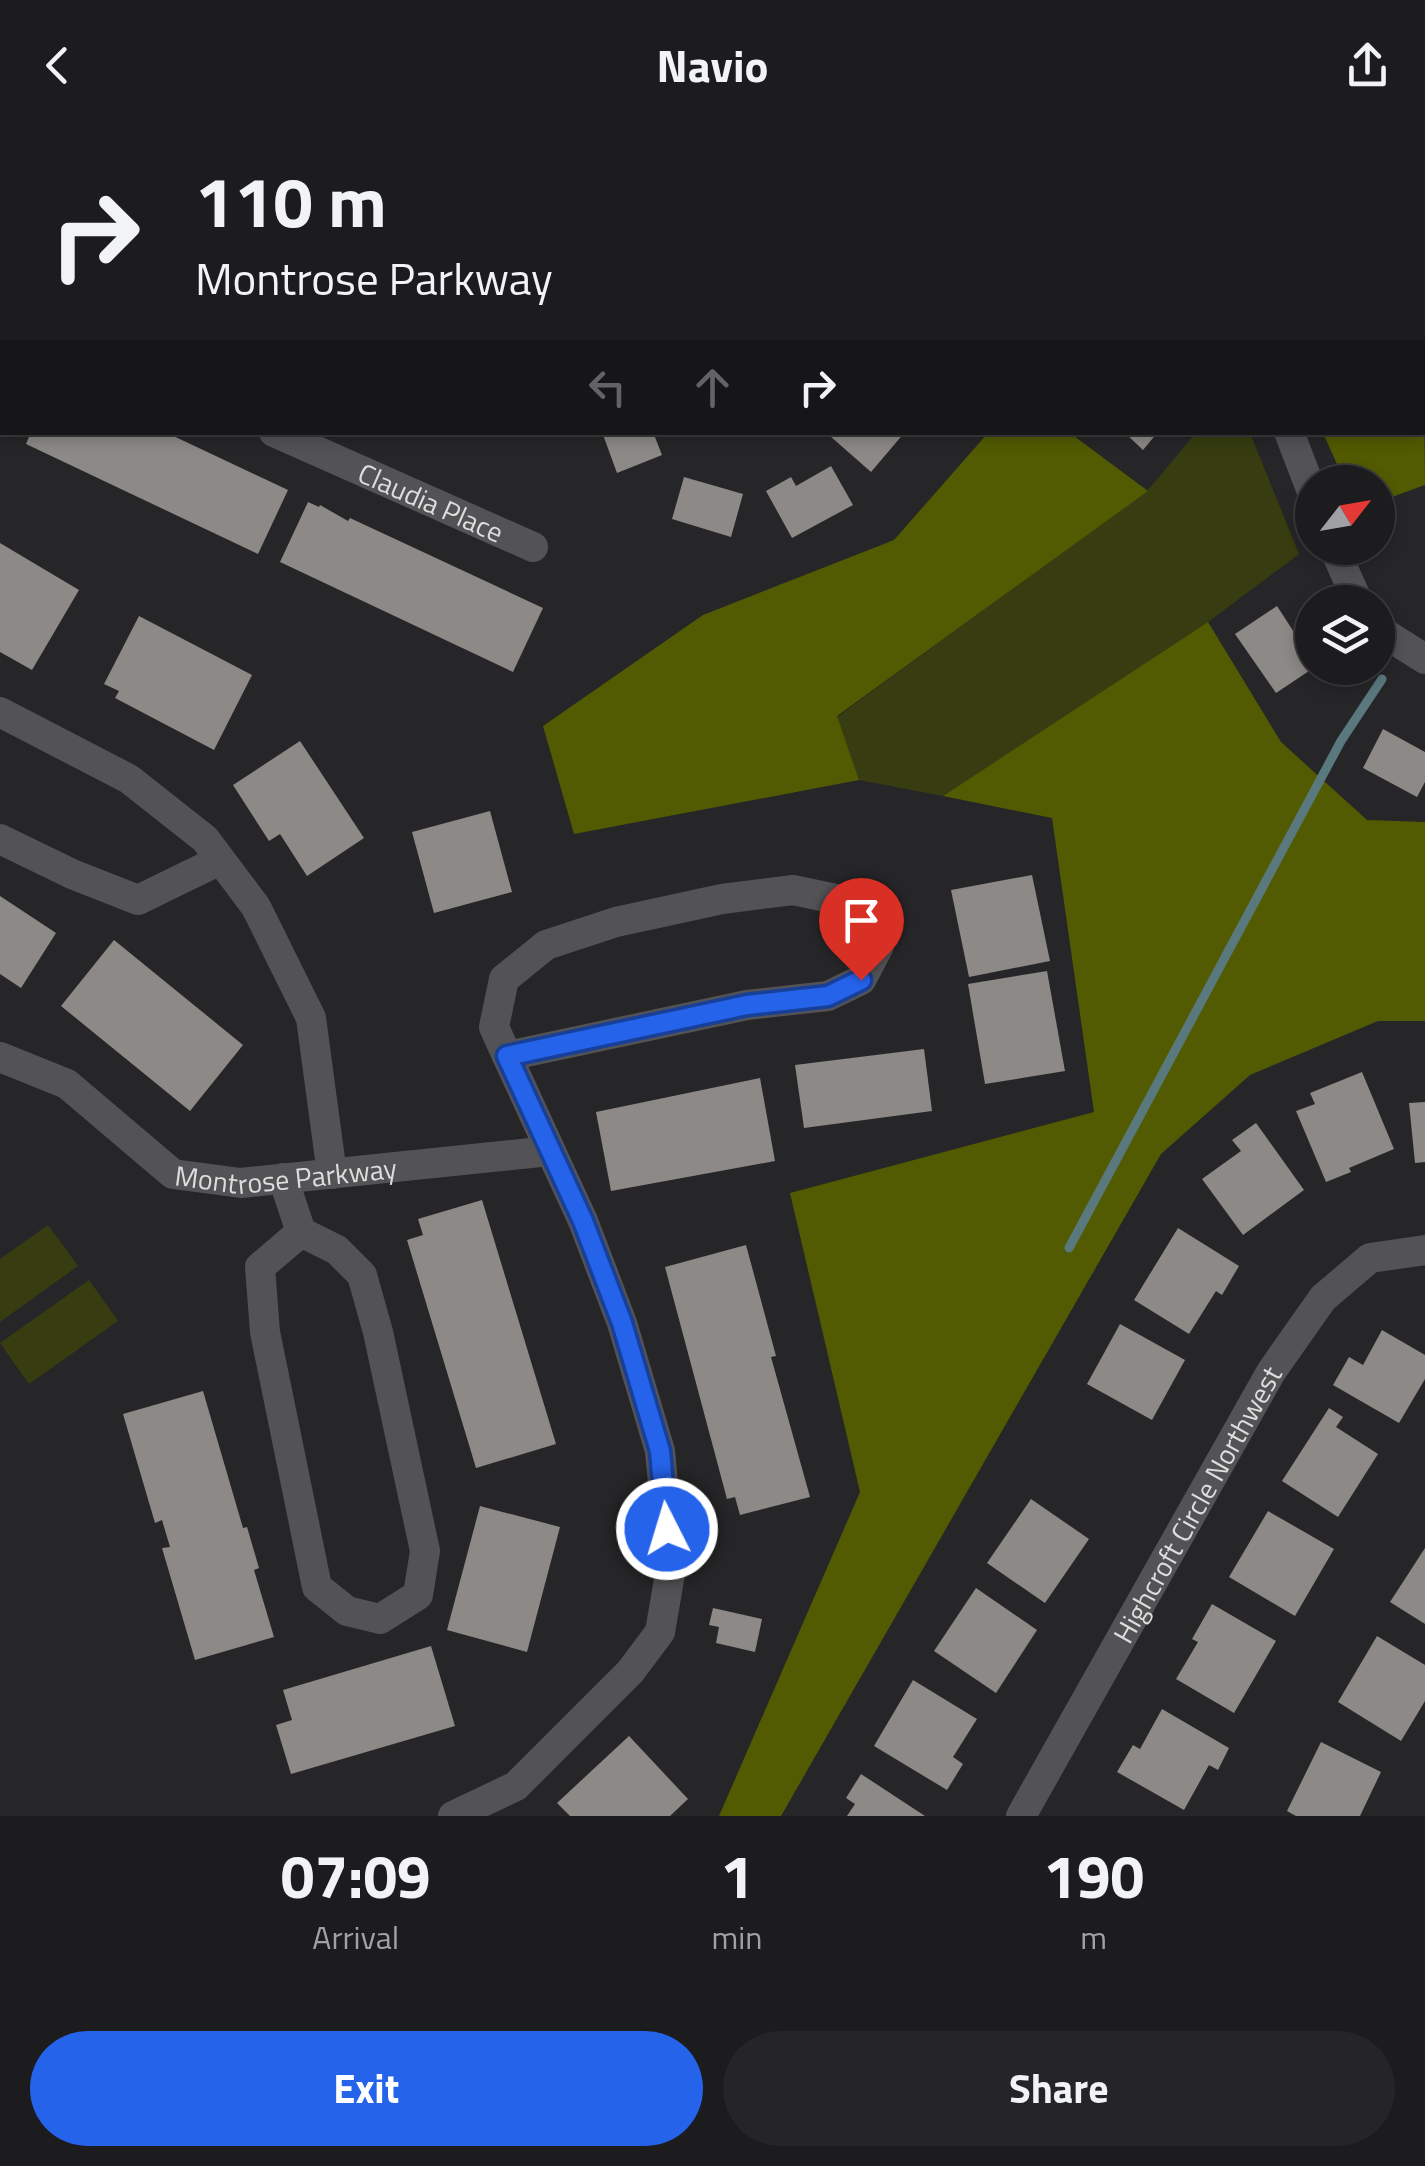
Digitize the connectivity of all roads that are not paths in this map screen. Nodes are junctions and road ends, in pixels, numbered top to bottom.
1 (281, 435) edge
2 (1290, 435) edge
3 (1302, 465) edge
4 (533, 547) dead end
5 (1395, 641) edge
6 (1425, 659) edge
7 (0, 712) edge
8 (0, 839) edge
9 (220, 860) junction
10 (507, 1056) junction
11 (0, 1057) edge
12 (550, 1151) junction
13 (332, 1174) junction
14 (283, 1178) junction
15 (301, 1232) junction
16 (1425, 1250) edge
17 (454, 1816) edge
18 (1021, 1816) edge

1 - 4 street, Claudia Place
2 - 3 street
5 - 6 street
7 - 9 street
8 - 9 street
9 - 13 street
10 - 10 street
10 - 12 street
11 - 14 street, Montrose Parkway
12 - 13 street, Montrose Parkway
12 - 17 street
13 - 14 street, Montrose Parkway
14 - 15 street
15 - 15 street
16 - 18 street, Highcroft Circle Northwest

